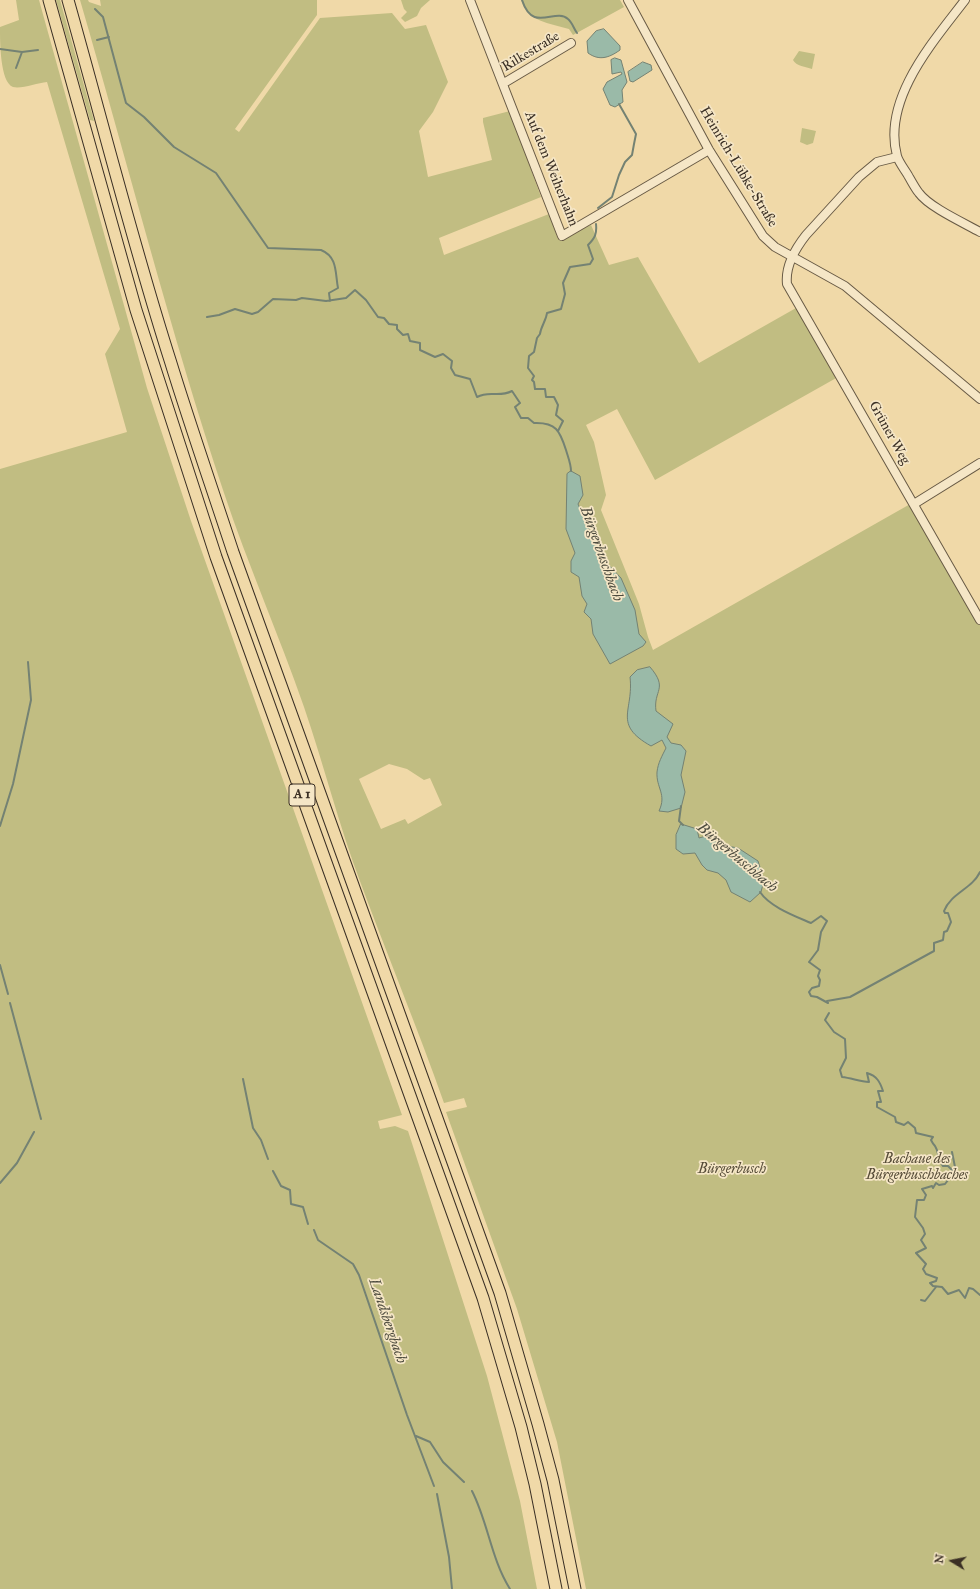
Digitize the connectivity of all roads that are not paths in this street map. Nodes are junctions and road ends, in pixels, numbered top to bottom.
1 (49, 0) edge
2 (68, 0) edge
3 (470, 0) edge
4 (628, 0) edge
5 (965, 0) edge
6 (571, 43) dead end
7 (504, 83) junction
8 (710, 150) junction
9 (897, 157) junction
10 (980, 232) edge
11 (792, 257) junction
12 (980, 399) edge
13 (980, 463) edge
14 (914, 504) junction
15 (980, 620) edge
16 (556, 1589) edge
17 (575, 1589) edge

1 - 16 highway, A 1
2 - 17 highway, A 1
3 - 7 street, Auf dem Weiherhahn
4 - 8 street, Heinrich-Lübke-Straße
5 - 9 street
6 - 7 street, Rilkestraße
7 - 8 street, Auf dem Weiherhahn
8 - 11 street, Heinrich-Lübke-Straße
9 - 10 street
9 - 11 street, Grüner Weg
11 - 12 street, Heinrich-Lübke-Straße
11 - 14 street, Grüner Weg
13 - 14 street
14 - 15 street, Grüner Weg

